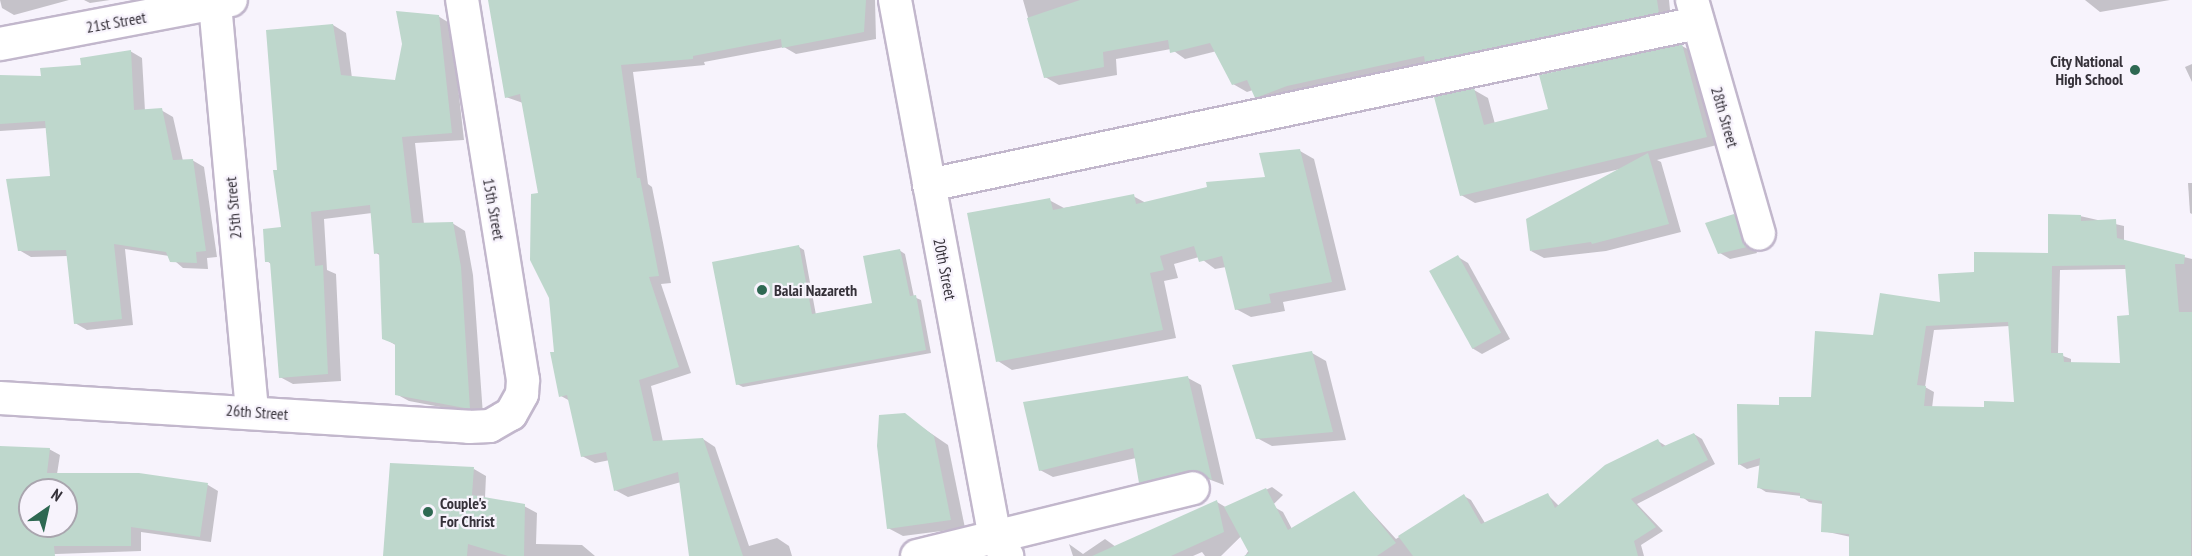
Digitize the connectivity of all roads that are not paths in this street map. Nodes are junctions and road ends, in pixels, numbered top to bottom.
1 (462, 0) edge
2 (895, 0) edge
3 (223, 2) edge
4 (1695, 11) edge
5 (0, 44) edge
6 (929, 185) junction
7 (1759, 234) dead end
8 (0, 397) edge
9 (252, 412) junction
10 (511, 414) joint
11 (1193, 488) dead end
12 (1001, 547) edge
13 (917, 556) edge

1 - 10 street, 15th Street
2 - 6 street, 20th Street
3 - 5 street, 21st Street
3 - 9 street, 25th Street
4 - 6 street
4 - 7 street, 28th Street
6 - 12 street, 20th Street
8 - 9 street, 26th Street
9 - 10 street, 26th Street
11 - 12 street
12 - 13 street

